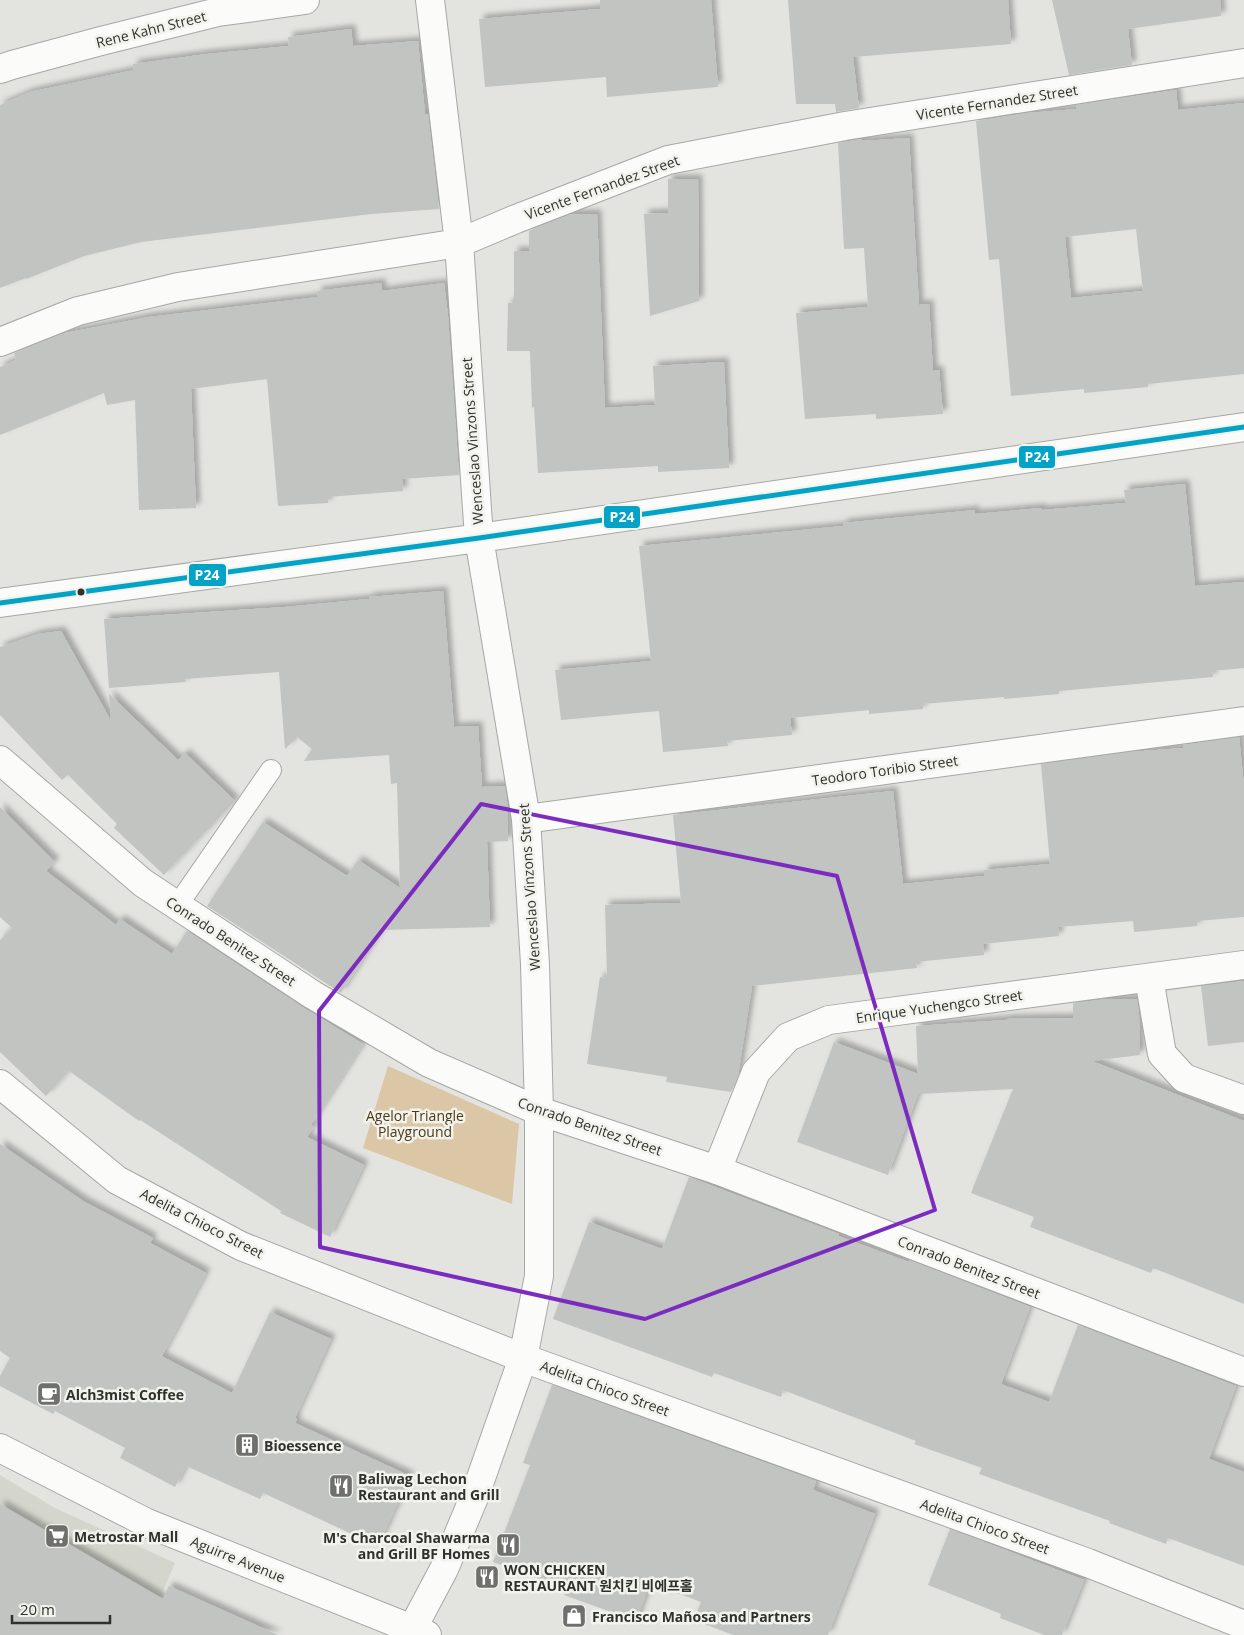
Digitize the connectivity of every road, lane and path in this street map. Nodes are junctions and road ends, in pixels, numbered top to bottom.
1 (305, 0) edge
2 (430, 0) edge
3 (1244, 63) edge
4 (0, 69) edge
5 (458, 243) junction
6 (0, 342) edge
7 (1244, 427) edge
8 (479, 538) junction
9 (0, 603) edge
10 (1244, 721) edge
11 (0, 760) edge
12 (271, 770) dead end
13 (526, 820) junction
14 (177, 906) junction
15 (1244, 965) edge
16 (1149, 978) junction
17 (0, 1084) edge
18 (1244, 1100) edge
19 (540, 1111) junction
20 (717, 1170) junction
21 (522, 1358) junction
22 (1244, 1372) edge
23 (0, 1448) edge
24 (1244, 1625) edge
25 (416, 1633) edge

1 - 4 street, Rene Kahn Street
2 - 5 street, Wenceslao Vinzons Street
3 - 5 street, Vicente Fernandez Street
5 - 6 street, Vicente Fernandez Street
5 - 8 street, Wenceslao Vinzons Street
7 - 8 street
8 - 9 street
8 - 13 street, Wenceslao Vinzons Street
10 - 13 street, Teodoro Toribio Street
11 - 14 street, Conrado Benitez Street
12 - 14 lane
13 - 19 street, Wenceslao Vinzons Street
14 - 19 street, Conrado Benitez Street
15 - 16 street, Enrique Yuchengco Street
16 - 18 street
16 - 20 street, Enrique Yuchengco Street
17 - 21 street, Adelita Chioco Street
19 - 20 street, Conrado Benitez Street
19 - 21 street, Wenceslao Vinzons Street
20 - 22 street, Conrado Benitez Street
21 - 24 street, Adelita Chioco Street
21 - 25 street, Wenceslao Vinzons Street
23 - 25 street, Aguirre Avenue

